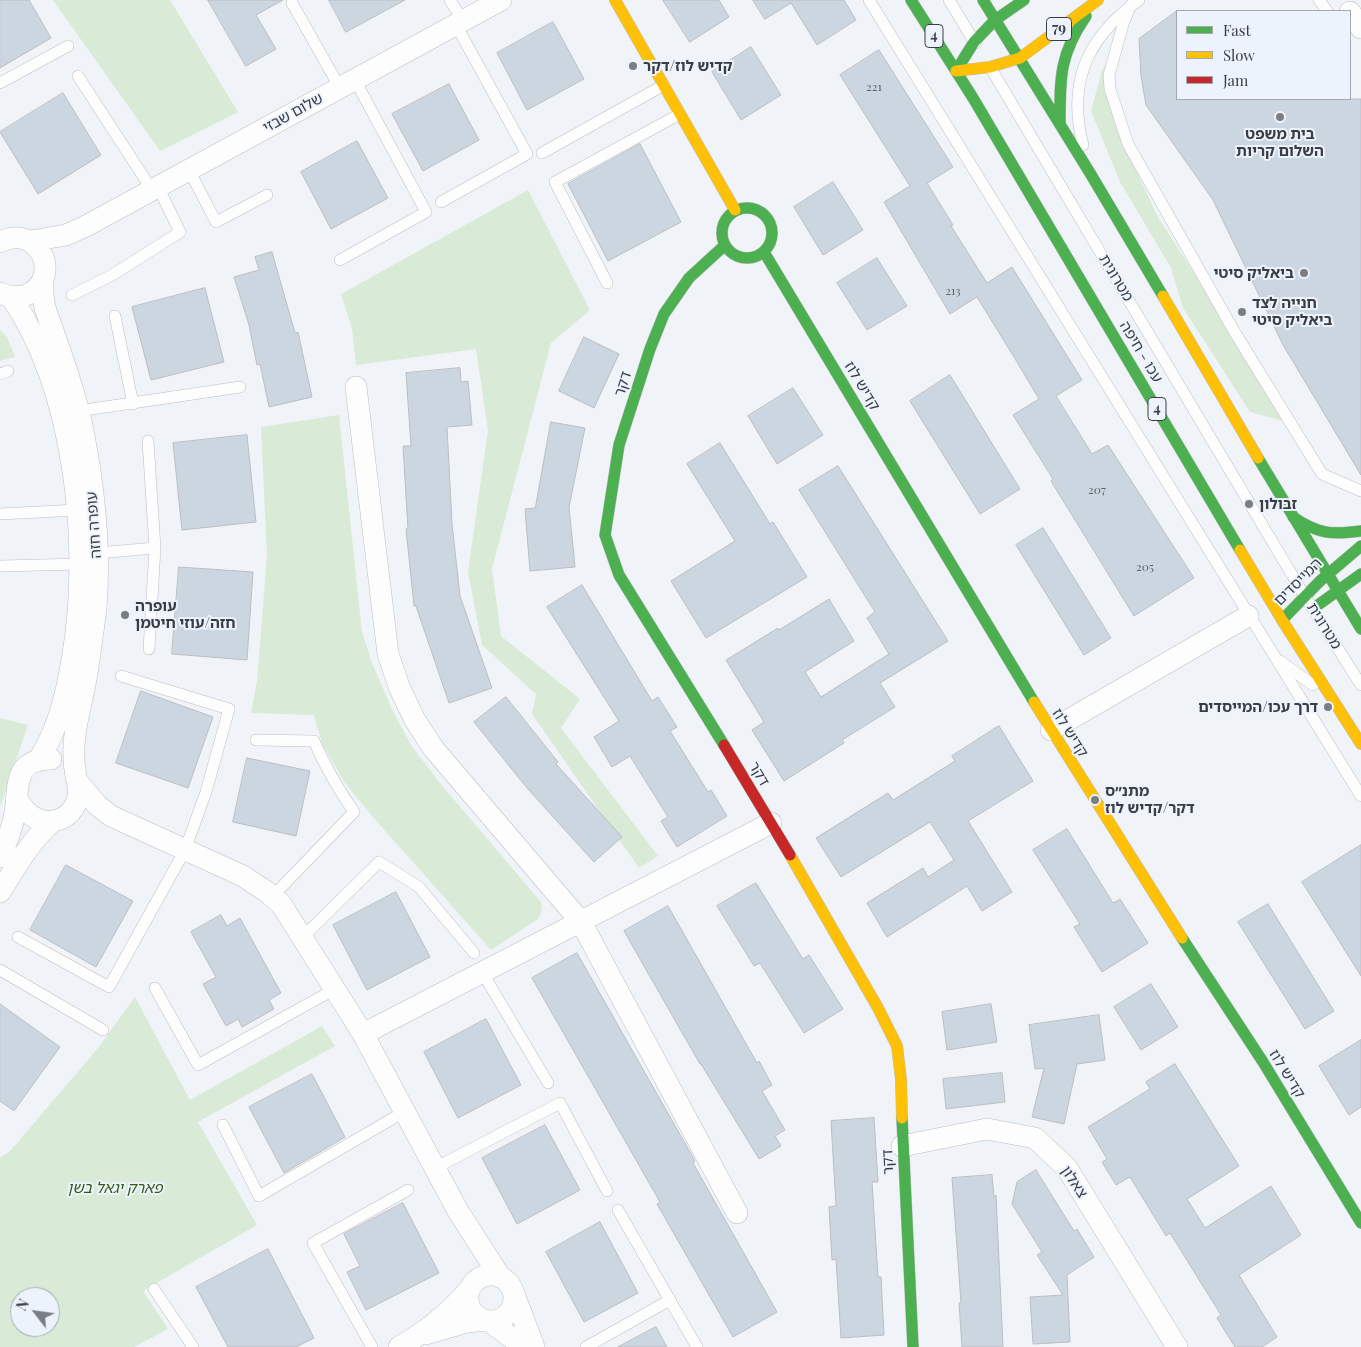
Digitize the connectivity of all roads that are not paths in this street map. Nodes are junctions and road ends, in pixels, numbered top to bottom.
1 (450, 0) edge
2 (501, 0) edge
3 (615, 0) edge
4 (869, 0) edge
5 (911, 0) edge
6 (949, 0) edge
7 (983, 0) edge
8 (1024, 0) edge
9 (1100, 0) edge
10 (1135, 3) edge
11 (292, 4) dead end
12 (1351, 13) edge
13 (995, 20) junction
14 (460, 23) junction
15 (1361, 28) edge
16 (974, 42) junction
17 (68, 46) dead end
18 (1020, 58) junction
19 (990, 68) junction
20 (956, 71) junction
21 (78, 76) dead end
22 (0, 83) edge
23 (348, 84) junction
24 (664, 85) junction
25 (680, 114) junction
26 (1060, 126) junction
27 (542, 152) dead end
28 (189, 170) junction
29 (1090, 173) junction
30 (155, 188) junction
31 (267, 195) dead end
32 (441, 202) dead end
33 (735, 210) junction
34 (0, 222) edge
35 (86, 226) junction
36 (26, 240) junction
37 (0, 242) edge
38 (725, 245) junction
39 (764, 252) junction
40 (340, 260) dead end
41 (44, 273) junction
42 (607, 282) dead end
43 (6, 295) edge
44 (72, 295) dead end
45 (115, 316) dead end
46 (356, 387) dead end
47 (240, 388) dead end
48 (133, 404) junction
49 (78, 411) junction
50 (148, 441) dead end
51 (1361, 491) edge
52 (77, 510) junction
53 (0, 514) edge
54 (1292, 517) junction
55 (1361, 531) edge
56 (1361, 546) edge
57 (156, 548) junction
58 (89, 558) junction
59 (0, 566) edge
60 (1327, 573) junction
61 (1361, 574) edge
62 (1339, 591) junction
63 (1304, 595) junction
64 (1312, 608) junction
65 (1248, 616) junction
66 (1282, 620) junction
67 (1361, 629) edge
68 (149, 649) dead end
69 (1274, 657) junction
70 (121, 676) dead end
71 (1361, 685) edge
72 (1332, 698) junction
73 (1051, 730) junction
74 (256, 740) dead end
75 (1361, 744) edge
76 (38, 761) junction
77 (77, 779) junction
78 (1361, 796) edge
79 (17, 798) junction
80 (58, 819) junction
81 (771, 823) junction
82 (134, 828) junction
83 (185, 850) junction
84 (0, 857) edge
85 (0, 892) edge
86 (272, 897) junction
87 (581, 922) junction
88 (18, 937) dead end
89 (303, 938) junction
90 (478, 962) junction
91 (0, 970) edge
92 (155, 988) dead end
93 (335, 989) junction
94 (103, 1030) dead end
95 (363, 1034) junction
96 (548, 1083) dead end
97 (404, 1112) junction
98 (223, 1125) dead end
99 (902, 1146) junction
100 (434, 1168) junction
101 (408, 1190) dead end
102 (607, 1191) dead end
103 (618, 1210) dead end
104 (458, 1211) junction
105 (737, 1213) dead end
106 (1361, 1223) edge
107 (499, 1275) junction
108 (470, 1286) junction
109 (154, 1289) dead end
110 (514, 1294) junction
111 (670, 1300) junction
112 (487, 1321) junction
113 (408, 1342) edge
114 (194, 1347) edge
115 (372, 1347) edge
116 (524, 1347) edge
117 (534, 1347) edge
118 (586, 1347) edge
119 (697, 1347) edge
120 (913, 1347) edge
121 (1177, 1347) edge

1 - 14 lane
2 - 14 street, שלום שבזי
3 - 24 main road
4 - 65 lane
5 - 20 main road, עכו - חיפה / 4
6 - 16 lane, מטרונית
7 - 13 main road
8 - 13 main road
9 - 18 main road, 79
9 - 26 main road
10 - 29 lane
10 - 51 lane
11 - 23 lane
12 - 15 street
13 - 16 main road
13 - 18 main road
14 - 23 street, שלום שבזי
14 - 32 lane
16 - 19 lane, מטרונית
16 - 20 main road
17 - 22 lane
18 - 19 main road, 79
18 - 26 main road
19 - 20 main road, 79
19 - 63 lane, מטרונית
20 - 66 main road, עכו - חיפה / 4
21 - 30 lane
23 - 28 street, שלום שבזי
23 - 40 lane
24 - 25 main road
24 - 27 lane
25 - 33 main road
25 - 42 lane
26 - 29 main road
28 - 30 street, שלום שבזי
28 - 31 lane
29 - 54 main road
30 - 35 street, שלום שבזי
30 - 44 lane
33 - 38 main road
33 - 39 main road
34 - 36 street
35 - 36 street, שלום שבזי
35 - 41 street, שלום שבזי
36 - 37 street, שלום שבזי
36 - 41 street
38 - 39 main road
38 - 81 main road, דקר
39 - 73 main road, קדיש לוז
41 - 43 street, שלום שבזי
41 - 49 street, עופרה חזה
43 - 52 street, עופרה חזה
45 - 48 lane
46 - 87 street
47 - 48 lane
48 - 49 lane
49 - 58 street, עופרה חזה
50 - 57 lane
52 - 53 lane
52 - 58 street, עופרה חזה
54 - 55 main road
54 - 60 main road
56 - 60 main road, המייסדים
57 - 58 lane
57 - 68 lane
58 - 59 lane
58 - 76 street, עופרה חזה
58 - 77 street, עופרה חזה
60 - 62 main road
60 - 63 main road, המייסדים
61 - 62 main road, המייסדים
62 - 64 main road, המייסדים
62 - 67 main road
63 - 64 lane, מטרונית
63 - 66 main road, המייסדים
64 - 66 main road, המייסדים
64 - 71 lane, מטרונית
65 - 69 lane
65 - 73 street
66 - 72 main road, עכו - חיפה / 4
69 - 72 lane
69 - 78 lane
70 - 83 lane
72 - 75 main road, עכו - חיפה / 4
73 - 106 main road, קדיש לוז
74 - 86 lane
76 - 77 street
76 - 79 street
77 - 80 street
77 - 82 street
79 - 80 street
79 - 84 street
80 - 82 street
80 - 85 street
81 - 87 street
81 - 99 main road, דקר
82 - 83 street
83 - 86 street
83 - 88 lane
86 - 89 street
87 - 90 street
87 - 105 street
89 - 90 lane
89 - 93 street
90 - 95 street
90 - 96 lane
91 - 94 lane
92 - 93 lane
93 - 95 street
95 - 97 street
97 - 98 lane
97 - 100 street
99 - 120 main road, דקר
99 - 121 street, צאלון
100 - 102 lane
100 - 104 street
101 - 115 lane
103 - 111 lane
104 - 107 street
104 - 108 street
107 - 108 street
107 - 110 street
108 - 112 street
108 - 113 street
109 - 114 lane
110 - 112 street
110 - 117 street
111 - 118 lane
111 - 119 lane
112 - 113 street
112 - 116 street

